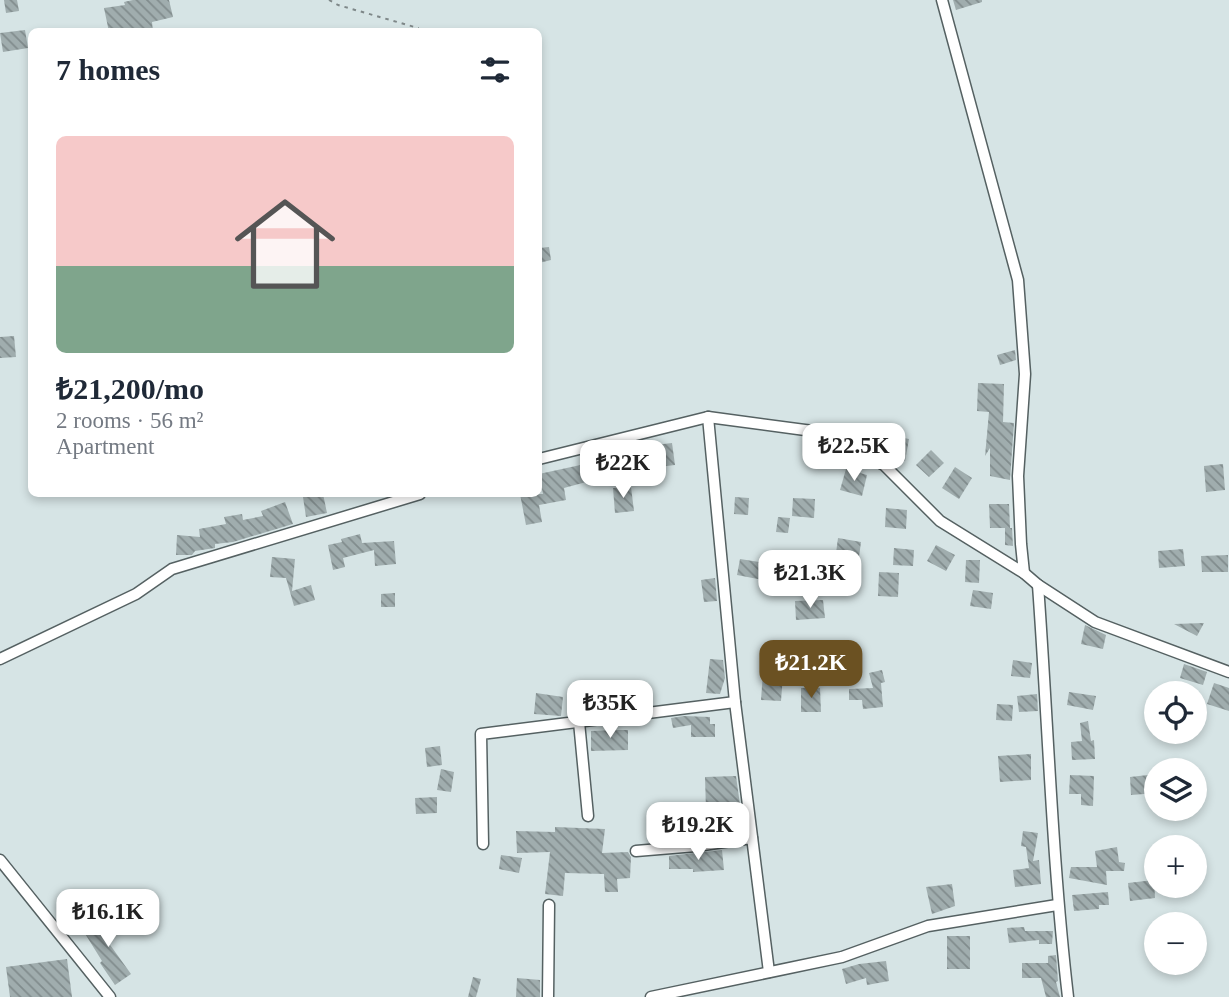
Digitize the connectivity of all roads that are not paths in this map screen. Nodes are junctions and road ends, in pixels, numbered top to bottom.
1 (942, 0) edge
2 (708, 417) junction
3 (542, 457) edge
4 (410, 497) edge
5 (1024, 573) junction
6 (1038, 585) junction
7 (0, 659) edge
8 (1229, 672) edge
9 (735, 702) junction
10 (579, 722) junction
11 (588, 816) dead end
12 (752, 838) junction
13 (482, 844) dead end
14 (636, 851) dead end
15 (0, 860) edge
16 (548, 905) dead end
17 (1057, 905) junction
18 (769, 972) junction
19 (704, 992) edge
20 (110, 997) edge
21 (548, 997) edge
22 (652, 997) edge
23 (1068, 997) edge

1 - 5 street
2 - 3 street
2 - 5 street
2 - 9 street
4 - 7 street
5 - 6 street
6 - 8 street
6 - 17 street
9 - 10 street
9 - 12 street
10 - 11 street
10 - 13 street
12 - 14 street
12 - 18 street
15 - 20 street
16 - 21 street
17 - 18 street
17 - 23 street
18 - 19 street
19 - 22 street

